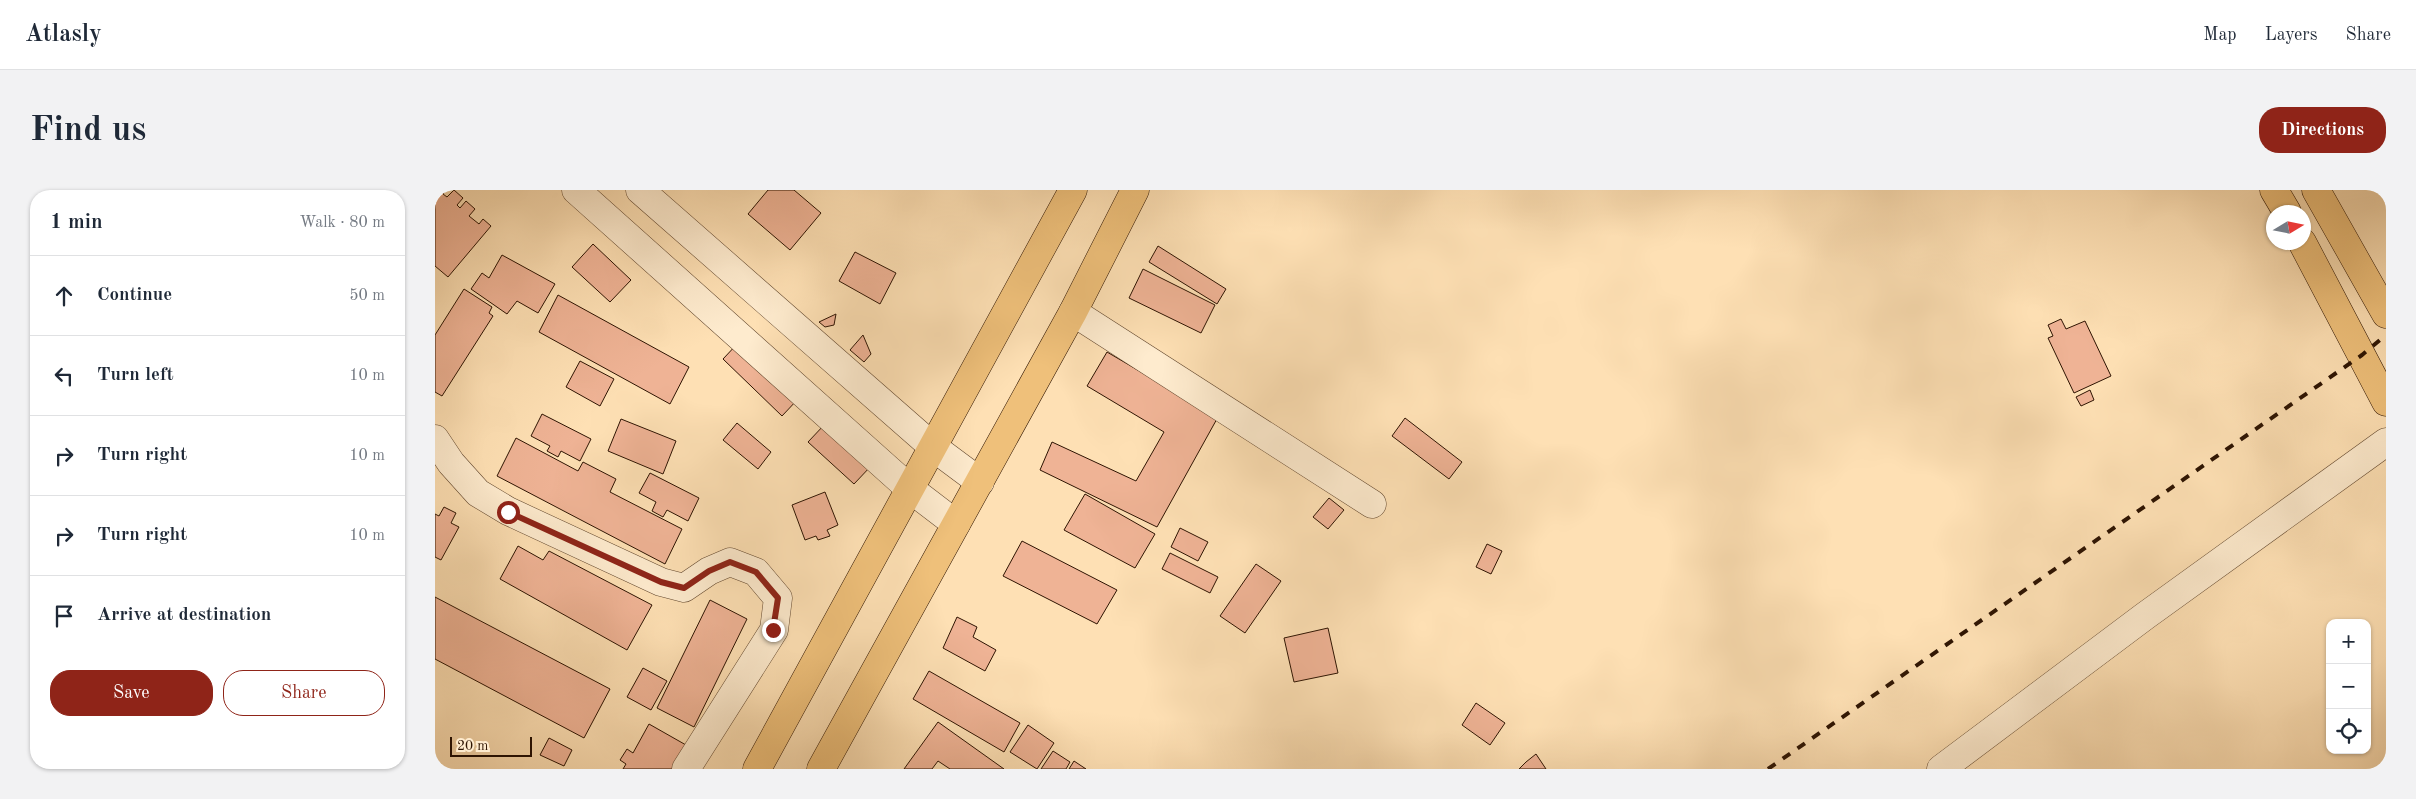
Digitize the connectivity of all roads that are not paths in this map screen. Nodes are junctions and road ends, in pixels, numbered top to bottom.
1 (576, 190) edge
2 (640, 190) edge
3 (1073, 190) edge
4 (1135, 190) edge
5 (2275, 190) edge
6 (2317, 190) edge
7 (2283, 205) edge
8 (2307, 250) edge
9 (1073, 312) junction
10 (2386, 314) edge
11 (2386, 402) edge
12 (435, 439) edge
13 (2386, 442) edge
14 (933, 447) junction
15 (980, 482) junction
16 (909, 488) junction
17 (1372, 504) dead end
18 (956, 524) junction
19 (686, 769) edge
20 (757, 769) edge
21 (821, 769) edge
22 (1941, 769) edge

1 - 16 street
2 - 14 street
3 - 14 main road
4 - 9 main road
5 - 7 main road
6 - 10 main road
8 - 11 main road
9 - 15 main road
9 - 17 street
12 - 19 street
13 - 22 street
14 - 15 street
14 - 16 main road
15 - 18 main road
16 - 18 street
16 - 20 main road
18 - 21 main road

